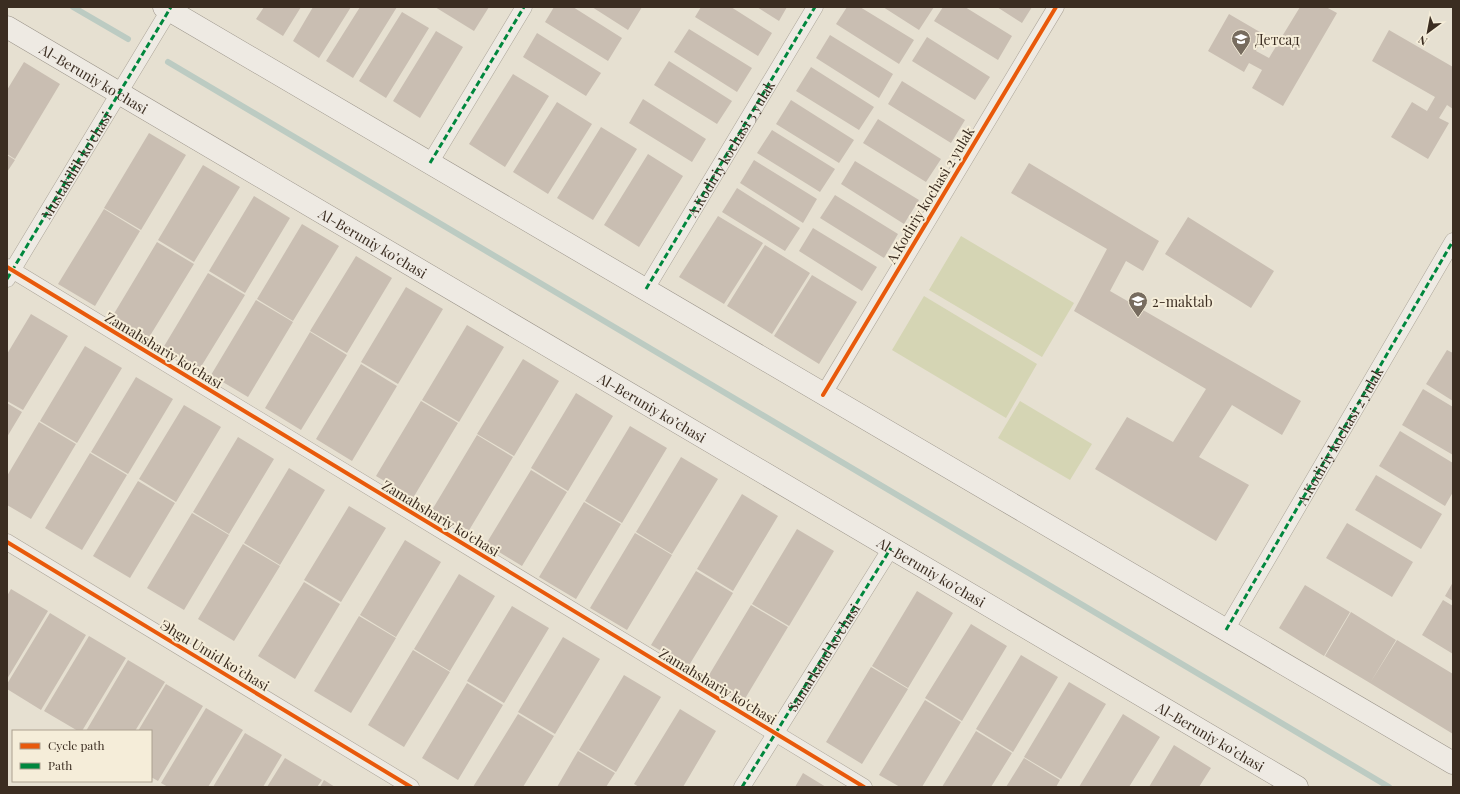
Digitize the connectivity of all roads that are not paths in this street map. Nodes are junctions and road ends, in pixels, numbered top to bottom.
1 (524, 7) edge
2 (815, 7) edge
3 (1056, 7) edge
4 (168, 8) edge
5 (7, 27) edge
6 (120, 94) junction
7 (430, 163) junction
8 (1453, 241) edge
9 (9, 272) edge
10 (646, 289) junction
11 (823, 395) junction
12 (7, 542) edge
13 (891, 548) junction
14 (1226, 630) junction
15 (776, 733) junction
16 (1453, 763) edge
17 (411, 787) edge
18 (742, 787) edge
19 (864, 787) edge
20 (1297, 787) edge

1 - 7 street
2 - 10 street, A.Kodiriy kochasi 3 yulak
3 - 11 street, A.Kodiriy kochasi 2 yulak
4 - 6 street, Mustakillik ko'chasi
4 - 7 main road
5 - 6 main road, Al-Beruniy ko’chasi
6 - 9 street, Mustakillik ko'chasi
6 - 13 main road, Al-Beruniy ko’chasi
7 - 10 main road
8 - 14 street, A.Kodiriy kochasi 2 yulak
9 - 15 street, Zamahshariy ko'chasi
10 - 11 main road
11 - 14 main road
12 - 17 street, Эhgu Umid ko’chasi
13 - 15 street, Samarkand ko'chasi
13 - 20 main road, Al-Beruniy ko’chasi
14 - 16 main road
15 - 18 street, Samarkand ko'chasi
15 - 19 street, Zamahshariy ko'chasi

